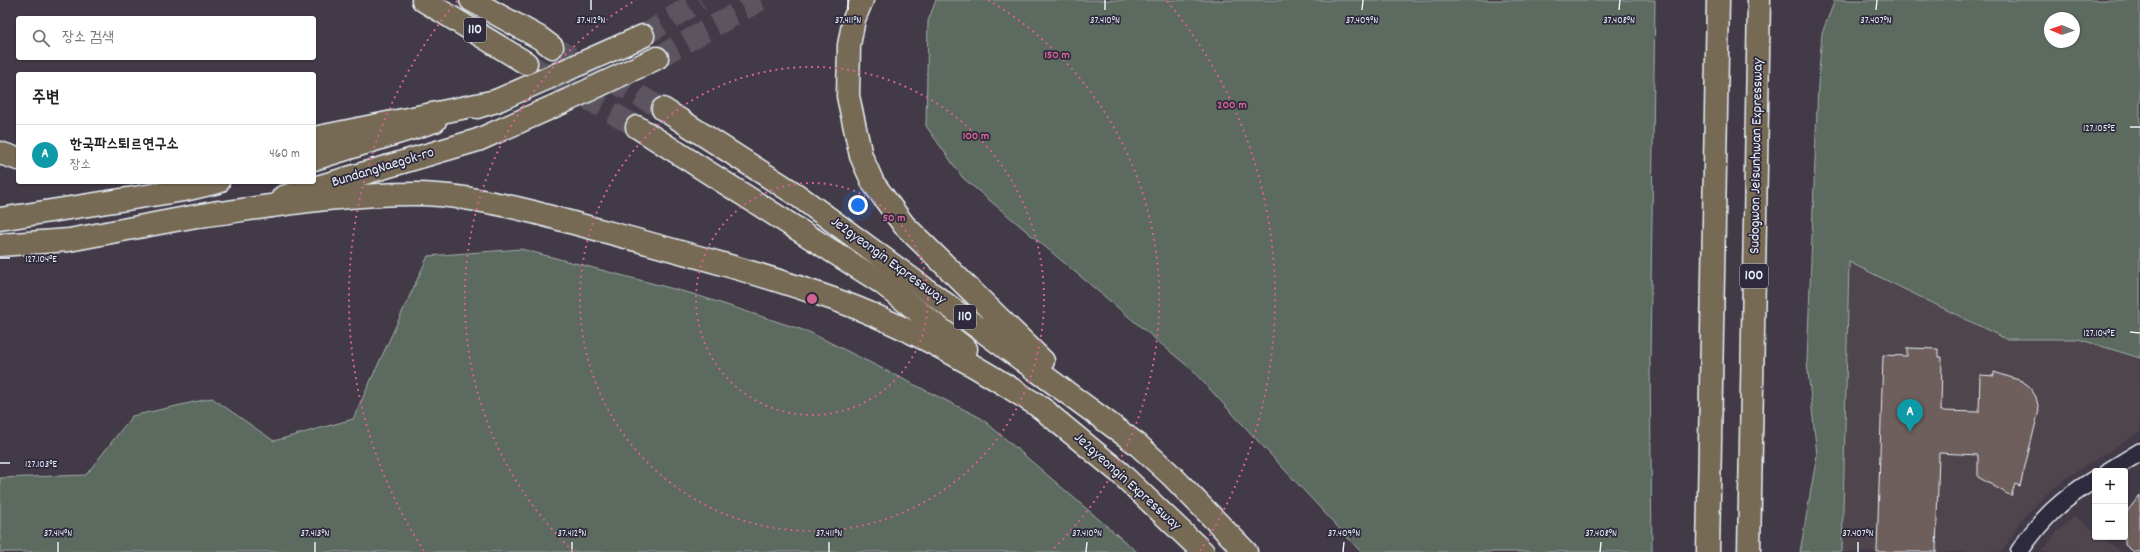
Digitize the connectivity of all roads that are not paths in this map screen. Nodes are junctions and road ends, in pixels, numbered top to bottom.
1 (423, 0) edge
2 (471, 0) edge
3 (502, 0) edge
4 (862, 0) edge
5 (1718, 0) edge
6 (1759, 0) edge
7 (643, 36) tunnel mouth
8 (657, 58) tunnel mouth
9 (526, 63) tunnel mouth
10 (496, 101) junction
11 (663, 109) tunnel mouth
12 (637, 127) tunnel mouth
13 (316, 138) edge
14 (0, 153) edge
15 (16, 158) edge
16 (316, 158) edge
17 (210, 184) edge
18 (200, 216) junction
19 (0, 219) edge
20 (0, 245) edge
21 (1047, 412) junction
22 (1100, 416) junction
23 (2140, 452) edge
24 (2114, 468) edge
25 (2092, 481) edge
26 (1203, 552) edge
27 (1246, 552) edge
28 (1708, 552) edge
29 (1748, 552) edge
30 (2019, 552) edge

1 - 9 highway, 110
2 - 3 highway, 110
4 - 22 highway
5 - 28 highway
6 - 29 highway, Sudogwon Je1sunhwan Expressway / 100
7 - 10 highway, BundangNaegok-ro
8 - 18 highway, BundangNaegok-ro
10 - 13 highway
10 - 16 highway, BundangNaegok-ro
11 - 22 highway, Je2gyeongin Expressway / 110
12 - 21 highway, Je2gyeongin Expressway / 110
14 - 15 highway
17 - 19 highway
18 - 20 highway, BundangNaegok-ro
18 - 21 highway
21 - 26 highway, Je2gyeongin Expressway / 110
22 - 27 highway, Je2gyeongin Expressway / 110
23 - 24 street
25 - 30 street

